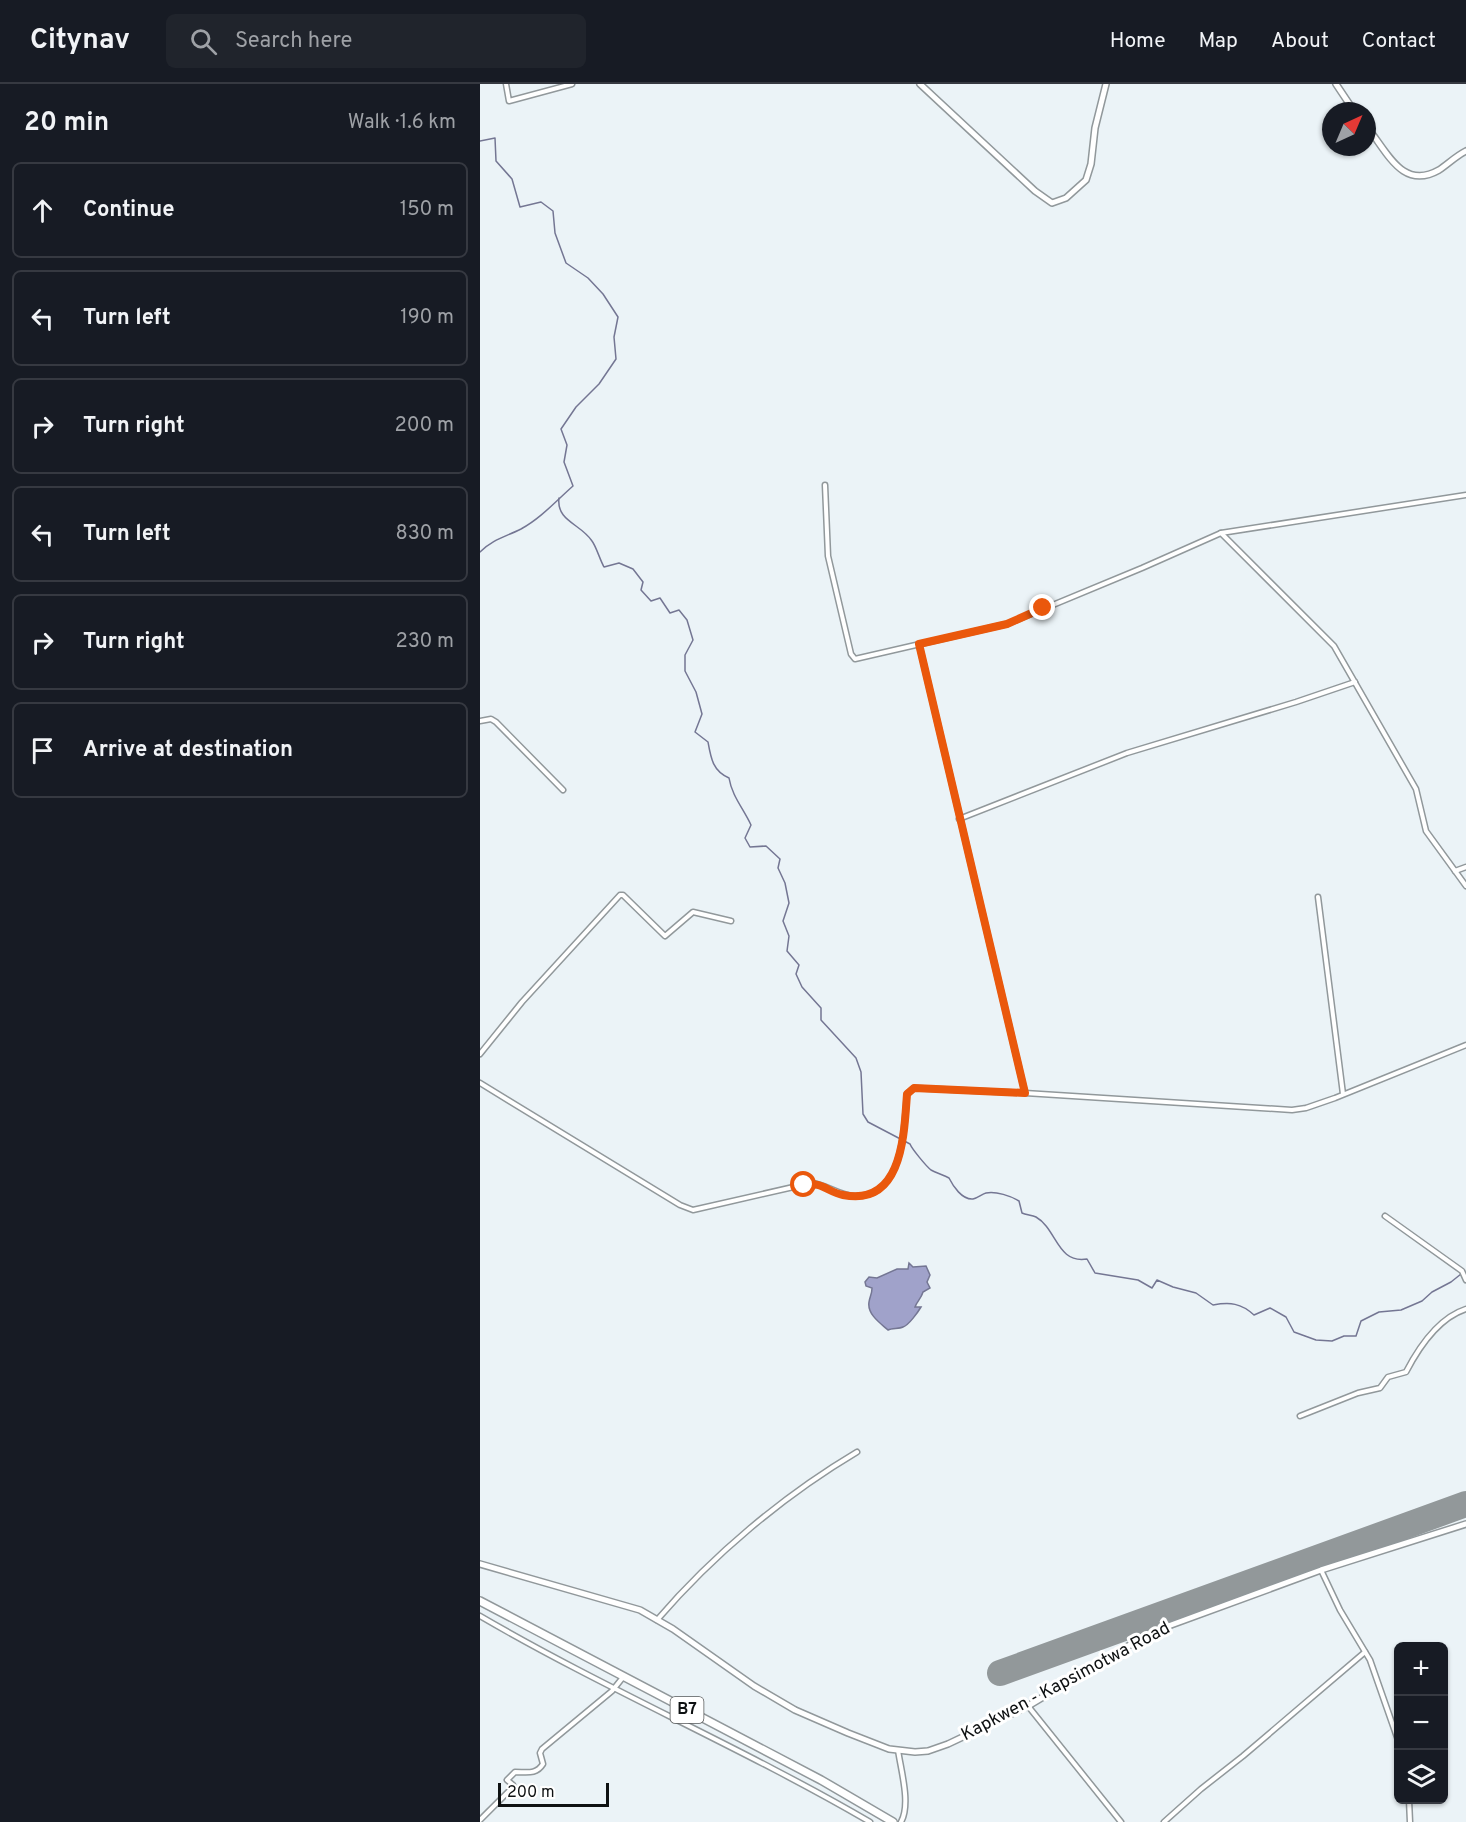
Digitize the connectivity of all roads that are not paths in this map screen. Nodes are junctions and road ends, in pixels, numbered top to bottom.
1 (506, 84) edge
2 (572, 84) edge
3 (920, 84) edge
4 (1106, 84) edge
5 (1336, 84) edge
6 (1348, 102) edge
7 (1376, 139) edge
8 (1466, 151) edge
9 (825, 485) dead end
10 (1466, 495) edge
11 (1221, 533) junction
12 (919, 644) junction
13 (1355, 682) junction
14 (480, 721) edge
15 (563, 790) dead end
16 (959, 819) junction
17 (1466, 867) edge
18 (1455, 871) junction
19 (1466, 886) edge
20 (1317, 897) dead end
21 (730, 921) dead end
22 (1466, 1045) edge
23 (480, 1054) edge
24 (480, 1083) edge
25 (1025, 1093) junction
26 (1343, 1094) junction
27 (1385, 1216) dead end
28 (1466, 1280) edge
29 (1466, 1309) edge
30 (1300, 1416) dead end
31 (857, 1452) dead end
32 (1466, 1524) edge
33 (480, 1564) edge
34 (1321, 1570) junction
35 (480, 1601) edge
36 (480, 1616) edge
37 (657, 1620) junction
38 (1365, 1652) junction
39 (624, 1676) junction
40 (615, 1688) junction
41 (1028, 1706) junction
42 (1394, 1728) edge
43 (898, 1750) junction
44 (1409, 1804) edge
45 (480, 1820) edge
46 (870, 1822) edge
47 (893, 1822) edge
48 (901, 1822) edge
49 (1121, 1822) edge
50 (1164, 1822) edge
51 (1410, 1822) edge

1 - 2 street
3 - 4 street
5 - 6 street
7 - 8 street
9 - 12 street
10 - 11 street
11 - 12 street
11 - 13 street
12 - 16 street
13 - 16 street
13 - 18 street
14 - 15 street
16 - 25 street
17 - 18 street
18 - 19 street
20 - 26 street
21 - 23 street
22 - 26 street
24 - 25 street
25 - 26 street
27 - 28 street
29 - 30 street
31 - 37 street
32 - 34 street, Kapkwen - Kapsimotwa Road
33 - 37 street, Kapkwen - Kapsimotwa Road
34 - 38 street
34 - 41 street, Kapkwen - Kapsimotwa Road
35 - 39 highway, B7
36 - 40 street
37 - 43 street, Kapkwen - Kapsimotwa Road
38 - 42 street
38 - 50 street
39 - 40 street
39 - 47 highway, B7
40 - 45 street
40 - 46 street
41 - 43 street, Kapkwen - Kapsimotwa Road
41 - 49 street
43 - 48 street
44 - 51 street

